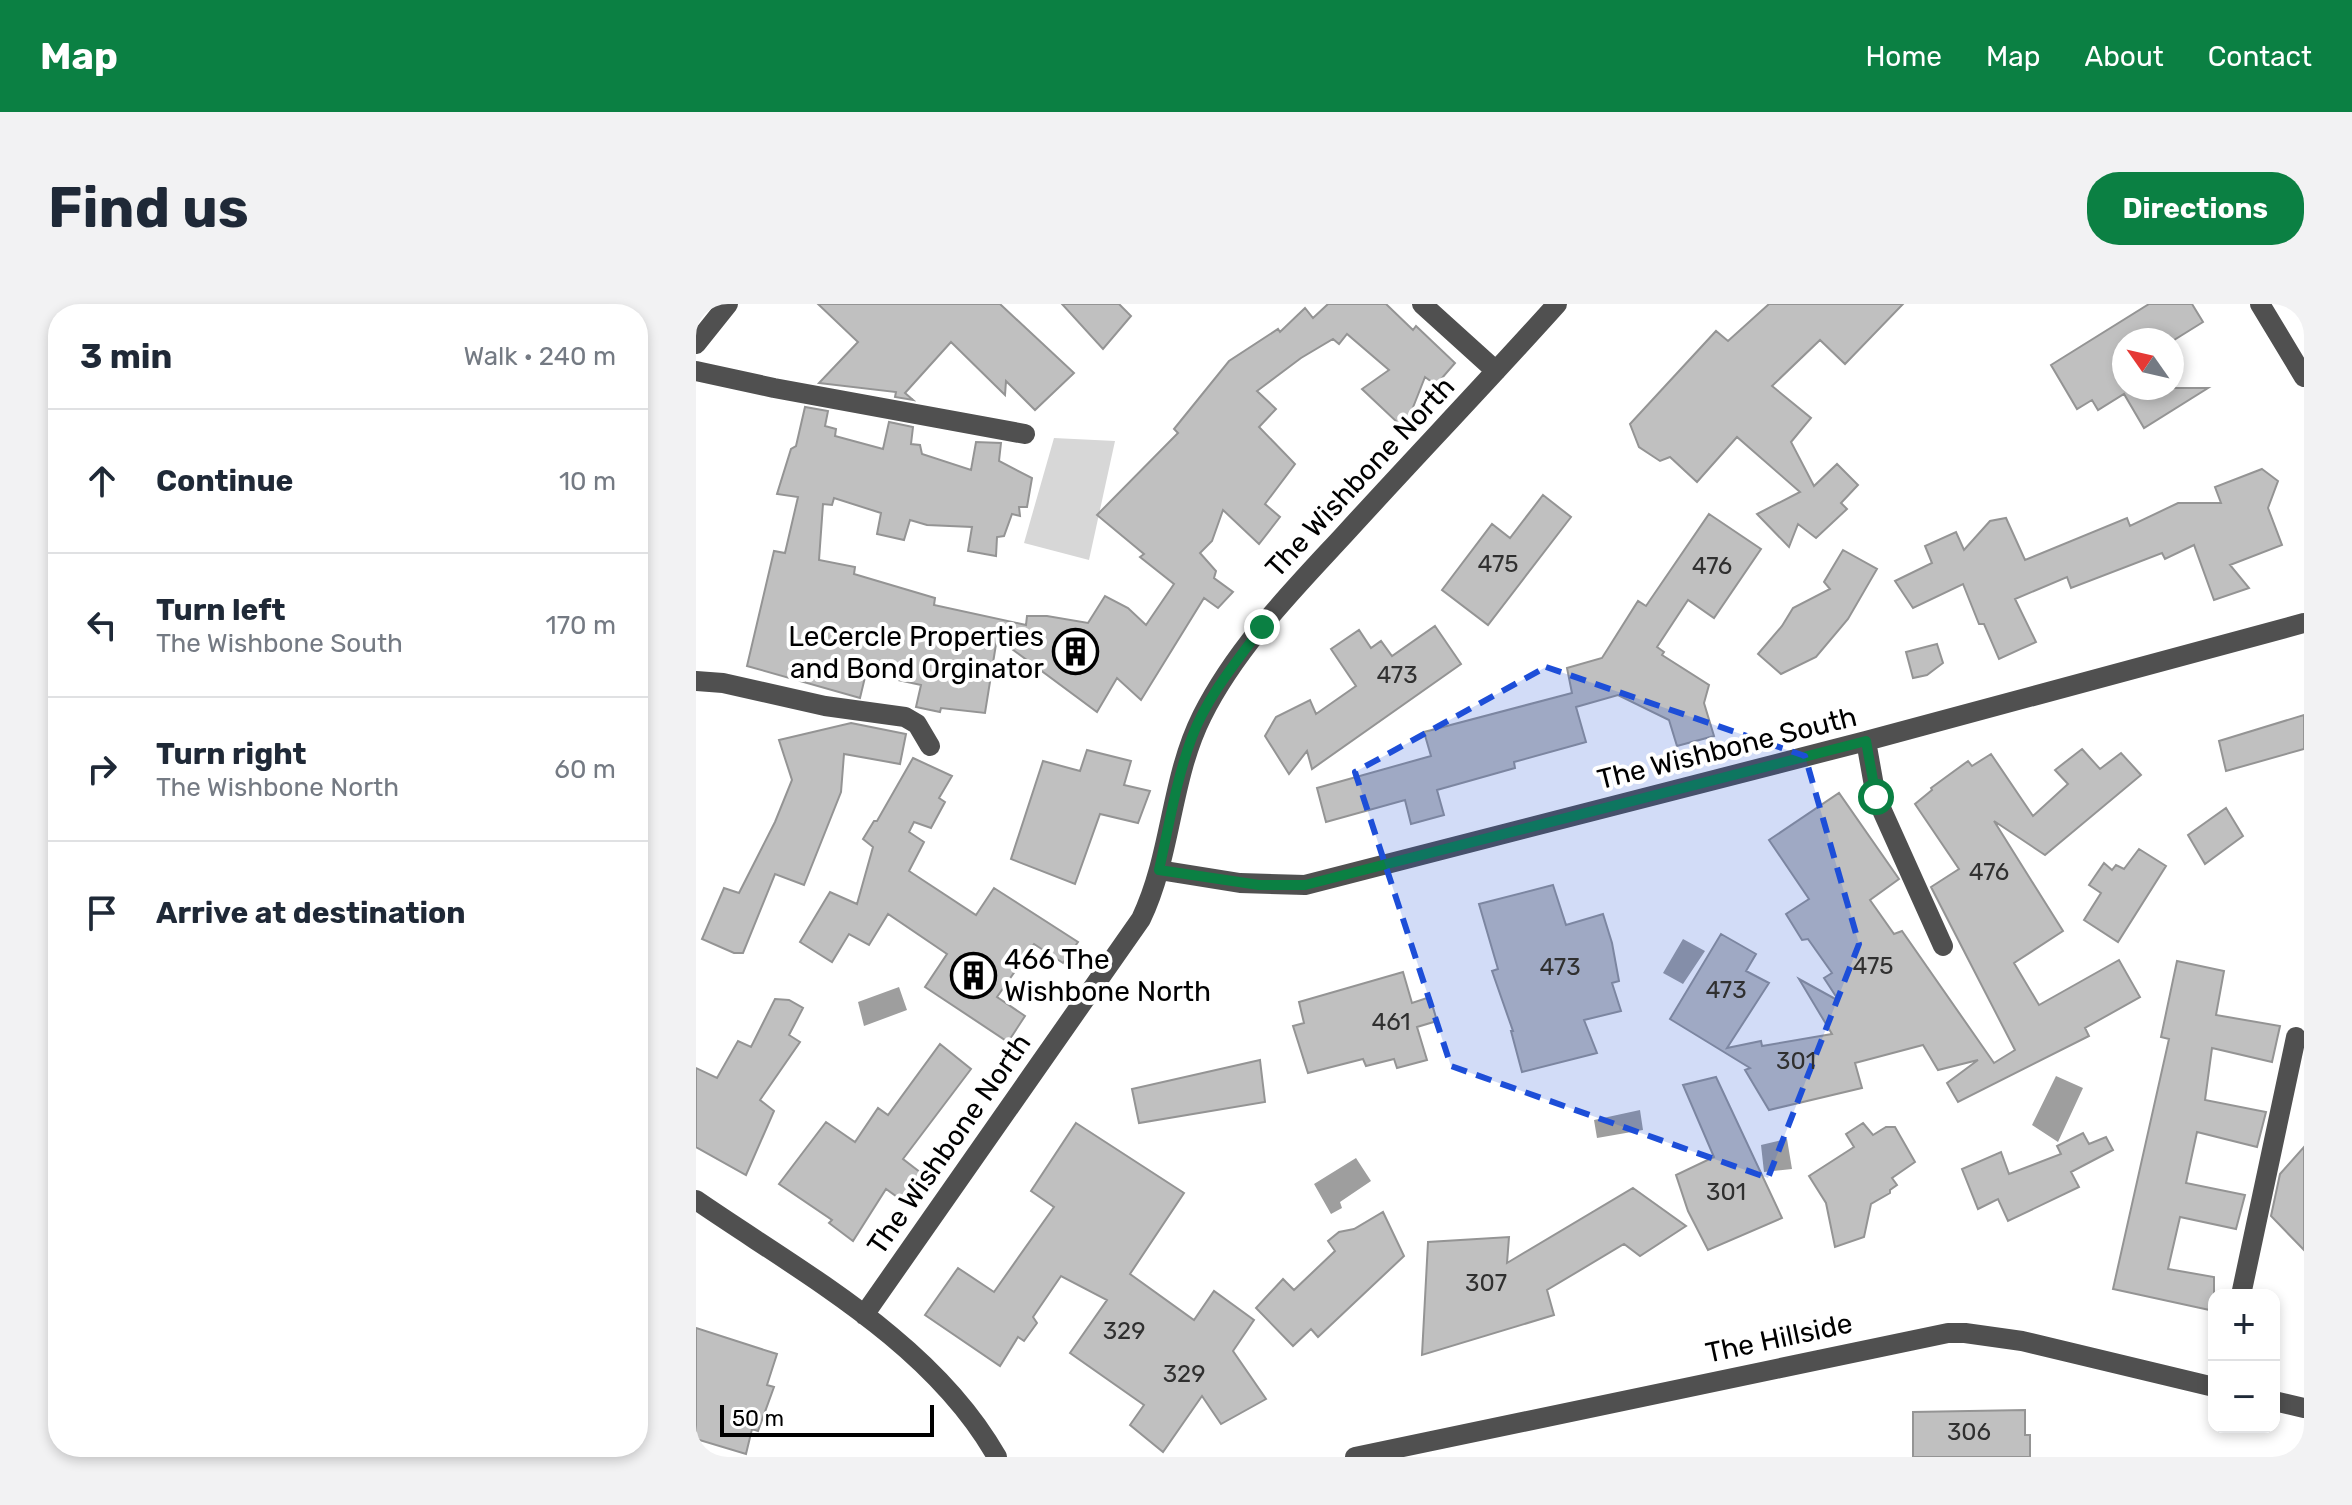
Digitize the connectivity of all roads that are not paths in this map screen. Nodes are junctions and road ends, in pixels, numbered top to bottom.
1 (1422, 304) edge
2 (1557, 304) edge
3 (2260, 304) edge
4 (720, 305) edge
5 (696, 344) edge
6 (696, 371) edge
7 (1496, 371) junction
8 (2304, 377) edge
9 (1025, 434) dead end
10 (2304, 623) edge
11 (696, 681) edge
12 (1866, 741) junction
13 (930, 746) dead end
14 (1159, 870) junction
15 (1943, 946) dead end
16 (2296, 1037) dead end
17 (696, 1200) edge
18 (2242, 1289) edge
19 (864, 1315) junction
20 (2208, 1386) edge
21 (2280, 1402) edge
22 (2304, 1408) edge
23 (997, 1457) edge
24 (1355, 1457) edge

1 - 7 street
2 - 7 street, The Wishbone North
3 - 8 street
4 - 5 street
6 - 9 street
7 - 14 street, The Wishbone North
10 - 12 street, The Wishbone South
11 - 13 street
12 - 14 street, The Wishbone South
12 - 15 street
14 - 19 street, The Wishbone North
16 - 18 street
17 - 19 street
19 - 23 street
20 - 24 street, The Hillside
21 - 22 street

